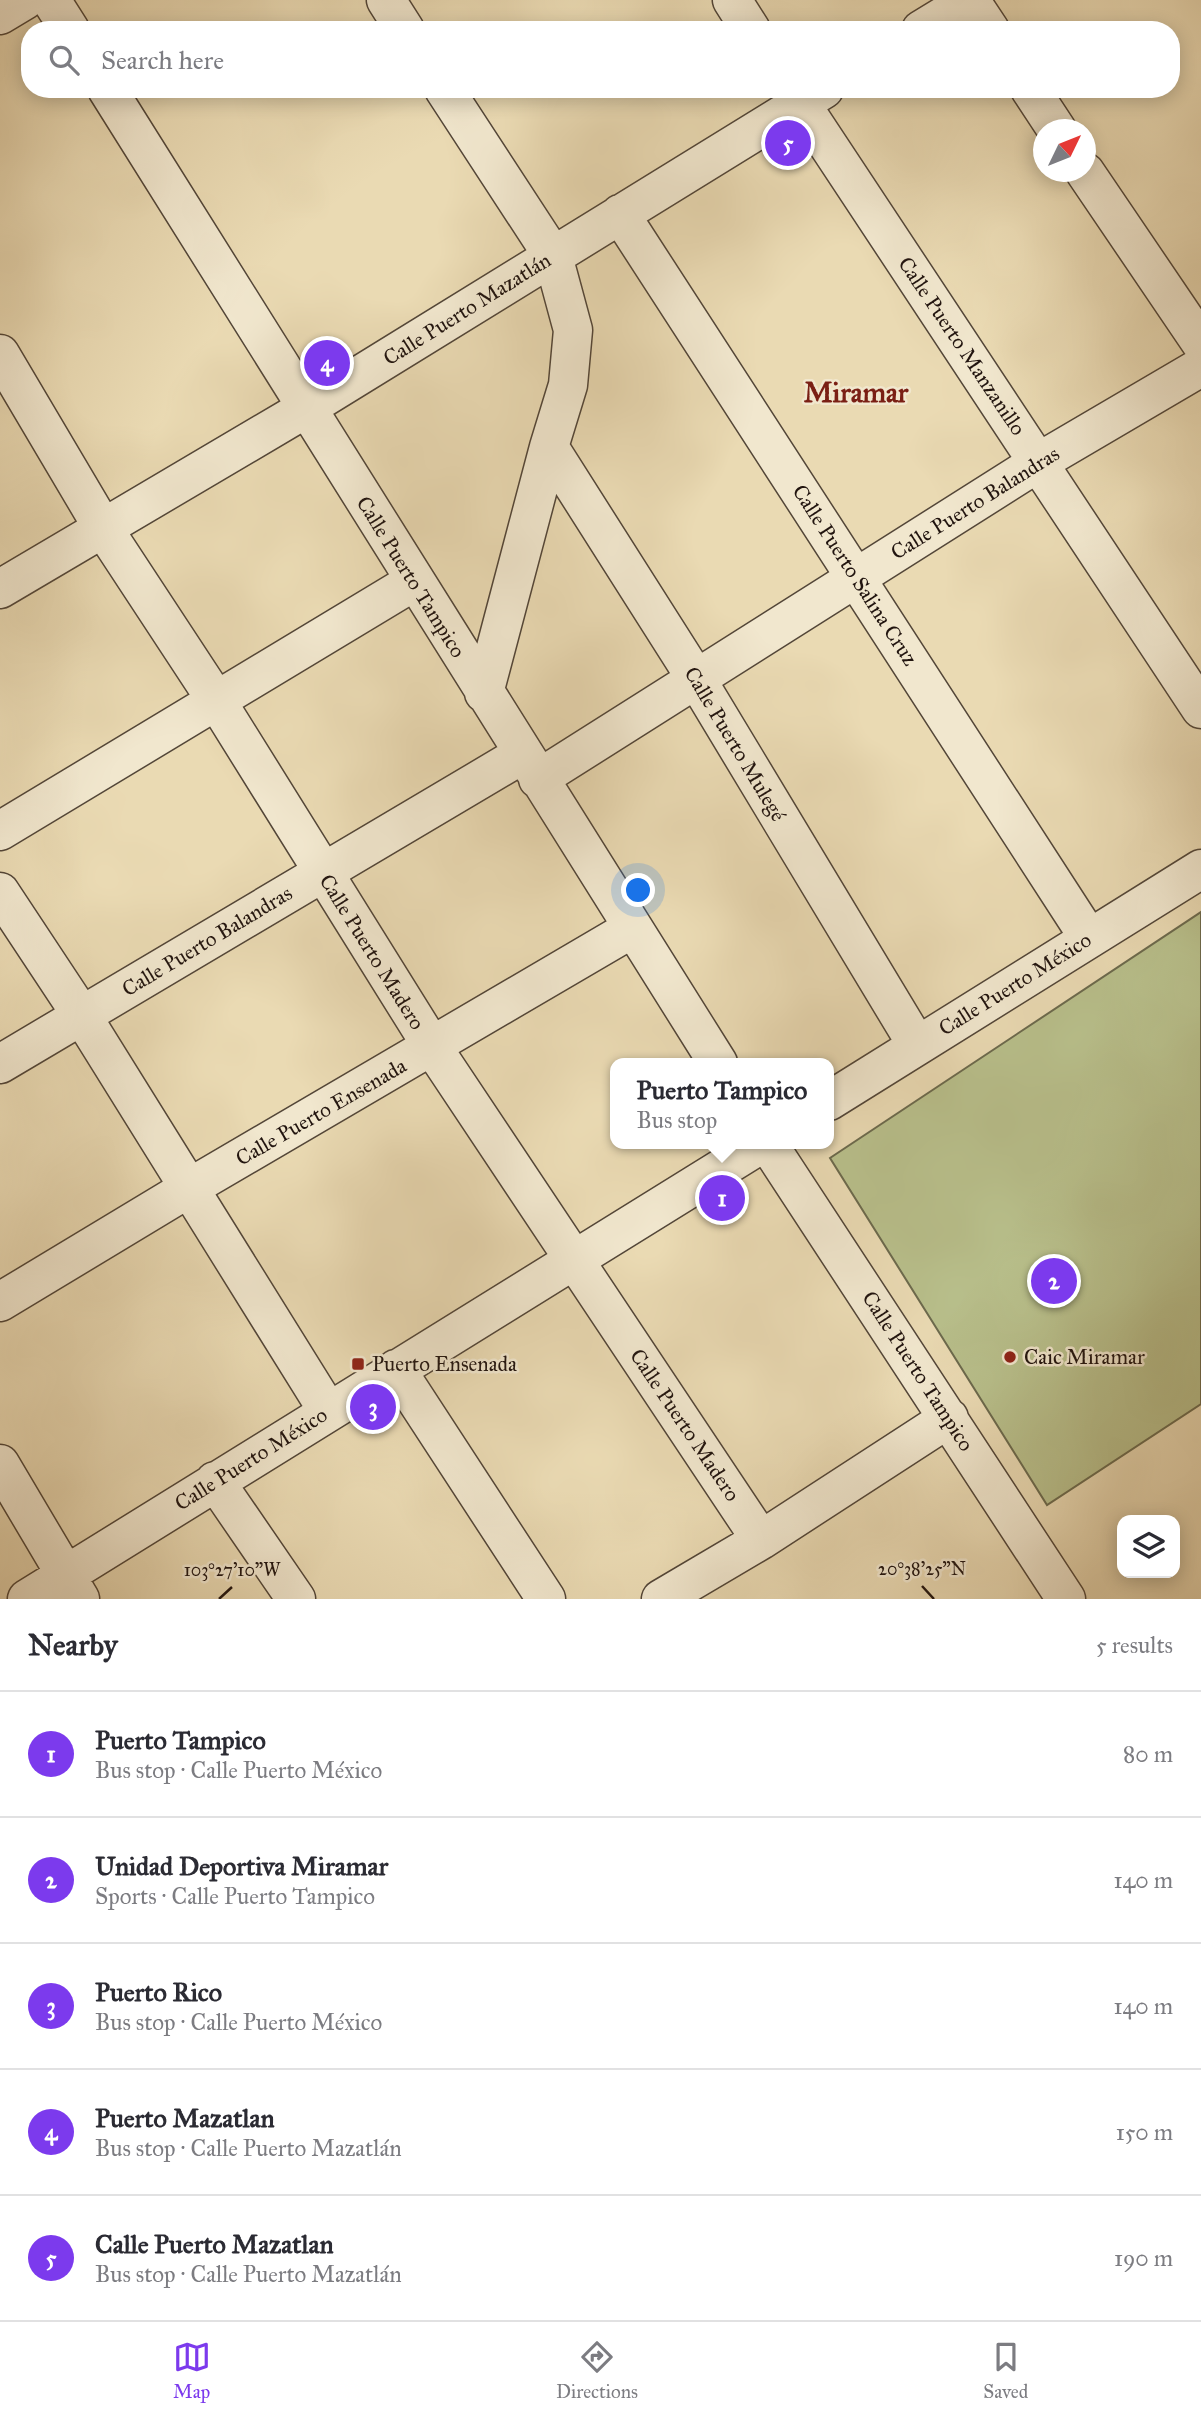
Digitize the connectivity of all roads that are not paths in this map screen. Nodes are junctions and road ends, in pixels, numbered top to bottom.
1 (386, 0) edge
2 (732, 0) edge
3 (970, 0) edge
4 (57, 9) edge
5 (0, 15) edge
6 (399, 21) edge
7 (745, 21) edge
8 (936, 21) edge
9 (984, 21) edge
10 (113, 98) edge
11 (450, 98) edge
12 (799, 98) edge
13 (808, 98) edge
14 (1036, 98) edge
15 (1050, 119) edge
16 (1092, 182) edge
17 (620, 214) junction
18 (553, 256) junction
19 (1201, 343) edge
20 (0, 354) edge
21 (1201, 367) edge
22 (304, 409) junction
23 (549, 447) junction
24 (1039, 462) junction
25 (103, 528) junction
26 (857, 578) junction
27 (413, 582) junction
28 (0, 589) edge
29 (696, 680) junction
30 (484, 694) junction
31 (216, 700) junction
32 (1201, 709) edge
33 (530, 767) junction
34 (0, 831) edge
35 (1201, 869) edge
36 (321, 872) junction
37 (0, 892) edge
38 (634, 928) junction
39 (1089, 938) junction
40 (82, 1016) junction
41 (917, 1045) junction
42 (433, 1048) junction
43 (715, 1058) edge
44 (0, 1064) edge
45 (834, 1098) edge
46 (753, 1149) edge
47 (771, 1149) edge
48 (188, 1188) junction
49 (574, 1261) junction
50 (0, 1302) edge
51 (396, 1369) junction
52 (328, 1411) junction
53 (949, 1418) junction
54 (0, 1464) edge
55 (215, 1481) junction
56 (761, 1540) junction
57 (73, 1587) edge
58 (27, 1599) edge
59 (296, 1599) edge
60 (547, 1599) edge
61 (661, 1599) edge
62 (1066, 1599) edge

1 - 6 street
2 - 7 street
3 - 8 street
3 - 9 street
4 - 5 street
10 - 22 street, Calle Puerto Tampico
11 - 18 street
12 - 17 street, Calle Puerto Mazatlán
13 - 24 street, Calle Puerto Manzanillo
14 - 15 street
16 - 19 street
17 - 18 street, Calle Puerto Mazatlán
17 - 26 street, Calle Puerto Salina Cruz
18 - 22 street, Calle Puerto Mazatlán
18 - 23 street
20 - 25 street, Calle Puerto Madero
21 - 24 street, Calle Puerto Balandras
22 - 25 street, Calle Puerto Mazatlán
22 - 27 street, Calle Puerto Tampico
23 - 29 street, Calle Puerto Mulegé
23 - 30 street
24 - 26 street, Calle Puerto Balandras
24 - 32 street, Calle Puerto Manzanillo
25 - 28 street, Calle Puerto Mazatlán
25 - 31 street, Calle Puerto Madero
26 - 29 street, Calle Puerto Balandras
26 - 39 street, Calle Puerto Salina Cruz
27 - 30 street, Calle Puerto Tampico
27 - 31 street
29 - 33 street, Calle Puerto Balandras
29 - 41 street, Calle Puerto Mulegé
30 - 33 street, Calle Puerto Tampico
31 - 34 street
31 - 36 street, Calle Puerto Madero
33 - 36 street, Calle Puerto Balandras
33 - 38 street, Calle Puerto Tampico
35 - 39 street, Calle Puerto México
36 - 40 street, Calle Puerto Balandras
36 - 42 street, Calle Puerto Madero
37 - 40 street
38 - 42 street, Calle Puerto Ensenada
38 - 43 street, Calle Puerto Tampico
39 - 41 street, Calle Puerto México
40 - 44 street, Calle Puerto Balandras
40 - 48 street
41 - 45 street, Calle Puerto México
42 - 48 street, Calle Puerto Ensenada
42 - 49 street, Calle Puerto Madero
46 - 49 street, Calle Puerto México
47 - 53 street, Calle Puerto Tampico
48 - 50 street, Calle Puerto Ensenada
48 - 52 street
49 - 51 street, Calle Puerto México
49 - 56 street, Calle Puerto Madero
51 - 52 street, Calle Puerto México
51 - 60 street
52 - 55 street, Calle Puerto México
53 - 56 street
53 - 62 street, Calle Puerto Tampico
54 - 57 street
55 - 57 street, Calle Puerto México
55 - 59 street
56 - 61 street
57 - 58 street, Calle Puerto México

